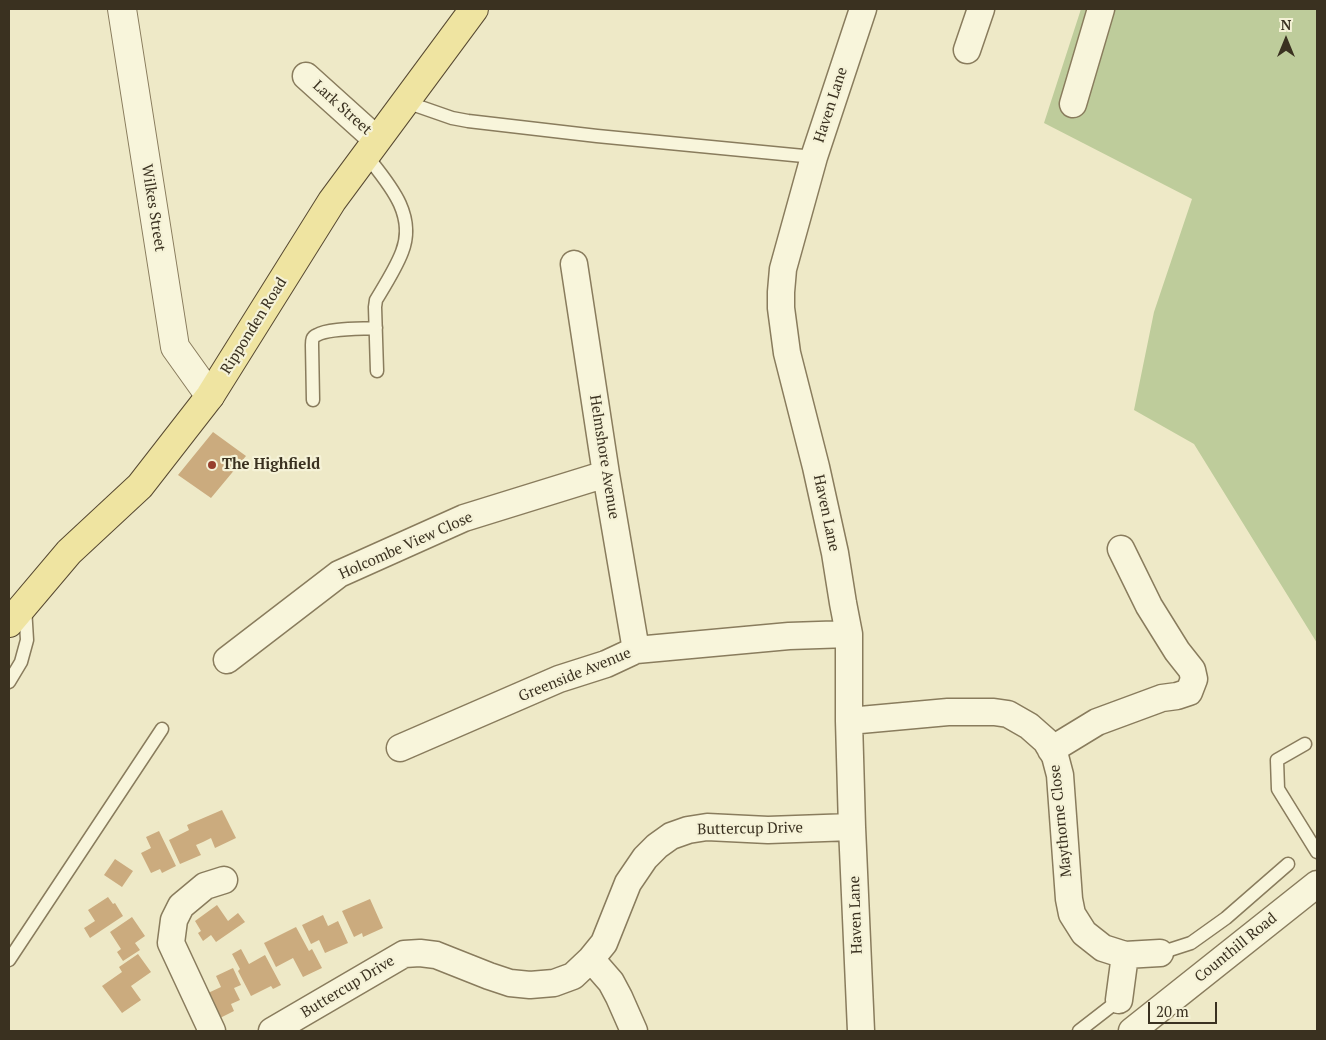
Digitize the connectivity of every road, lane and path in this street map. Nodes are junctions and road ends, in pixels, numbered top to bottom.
1 (122, 9) edge
2 (474, 9) edge
3 (863, 9) edge
4 (981, 9) edge
5 (1101, 9) edge
6 (966, 50) dead end
7 (306, 76) dead end
8 (406, 102) junction
9 (1073, 104) dead end
10 (372, 148) junction
11 (814, 157) junction
12 (574, 264) dead end
13 (376, 328) junction
14 (377, 371) dead end
15 (210, 396) junction
16 (313, 400) dead end
17 (606, 474) junction
18 (1122, 549) dead end
19 (17, 614) edge
20 (849, 634) junction
21 (636, 650) junction
22 (226, 660) dead end
23 (9, 682) edge
24 (849, 721) junction
25 (162, 729) dead end
26 (1305, 744) dead end
27 (400, 748) dead end
28 (1051, 750) junction
29 (852, 827) junction
30 (1317, 852) edge
31 (1288, 864) dead end
32 (224, 880) dead end
33 (1317, 884) edge
34 (1160, 952) joint
35 (1125, 955) junction
36 (591, 959) junction
37 (9, 960) edge
38 (1119, 1000) joint
39 (212, 1031) edge
40 (272, 1031) edge
41 (634, 1031) edge
42 (861, 1031) edge
43 (1080, 1031) edge
44 (1132, 1031) edge

1 - 15 street, Wilkes Street
2 - 8 main road, Ripponden Road
3 - 11 street, Haven Lane
4 - 6 street
5 - 9 street
7 - 10 street, Lark Street
8 - 10 main road, Ripponden Road
8 - 11 lane
10 - 13 lane
10 - 15 main road, Ripponden Road
11 - 20 street, Haven Lane
12 - 17 street, Helmshore Avenue
13 - 14 lane
13 - 16 lane
15 - 19 main road, Ripponden Road
17 - 21 street, Helmshore Avenue
17 - 22 street, Holcombe View Close
18 - 28 street
19 - 23 lane
20 - 21 street, Greenside Avenue
20 - 24 street, Haven Lane
21 - 27 street, Greenside Avenue
24 - 28 street, Maythorne Close
24 - 29 street, Haven Lane
25 - 37 lane
26 - 30 lane
28 - 35 street, Maythorne Close
29 - 36 street, Buttercup Drive
29 - 42 street, Haven Lane
31 - 34 lane
32 - 39 street
33 - 44 street, Counthill Road
34 - 35 street, Maythorne Close
35 - 38 street
36 - 40 street, Buttercup Drive
36 - 41 street
38 - 43 lane

